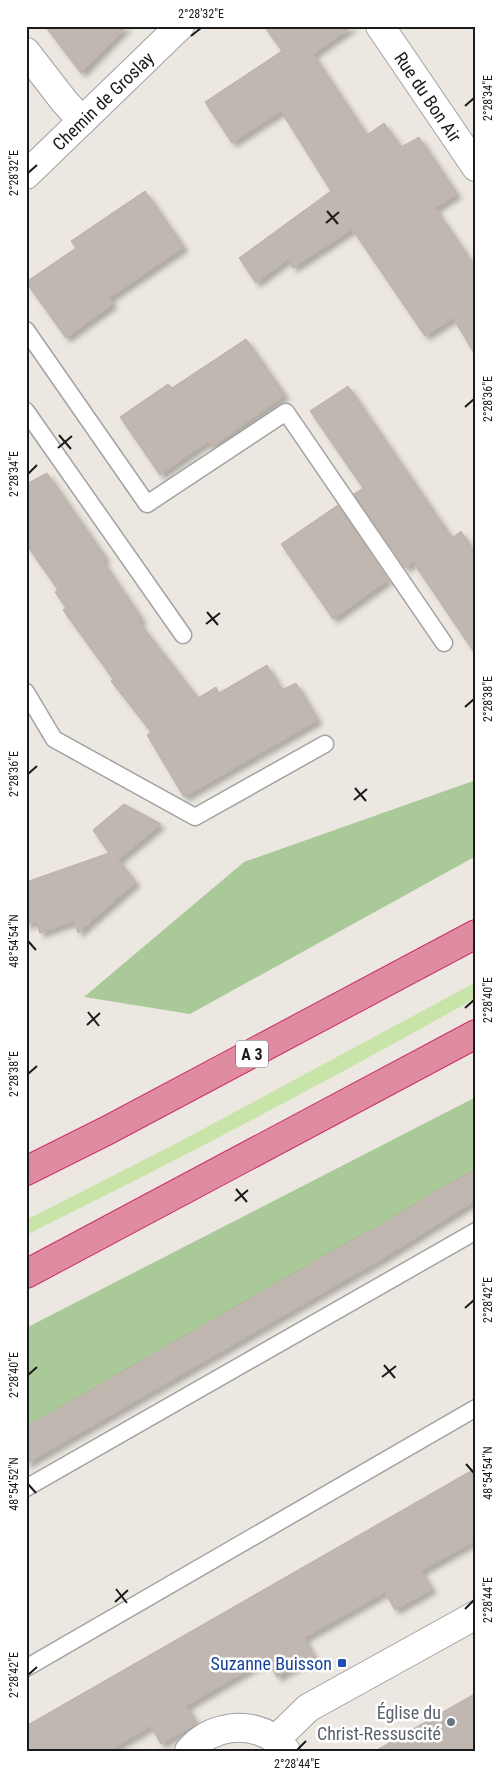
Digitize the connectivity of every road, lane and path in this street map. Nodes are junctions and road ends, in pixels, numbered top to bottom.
1 (180, 26) edge
2 (380, 26) edge
3 (26, 52) edge
4 (82, 121) junction
5 (476, 167) edge
6 (26, 175) edge
7 (26, 330) edge
8 (26, 411) edge
9 (183, 635) dead end
10 (444, 644) dead end
11 (26, 692) edge
12 (325, 744) dead end
13 (476, 934) edge
14 (476, 1034) edge
15 (26, 1171) edge
16 (476, 1231) edge
17 (26, 1274) edge
18 (476, 1408) edge
19 (26, 1488) edge
20 (476, 1615) edge
21 (26, 1668) edge
22 (281, 1745) edge
23 (189, 1751) edge

1 - 4 street, Chemin de Groslay
2 - 5 street, Rue du Bon Air
3 - 4 street
4 - 6 street, Chemin de Groslay
7 - 10 lane
8 - 9 lane
11 - 12 lane
13 - 15 highway, A 3
14 - 17 highway
16 - 19 lane
18 - 21 lane
20 - 22 street
22 - 23 street

